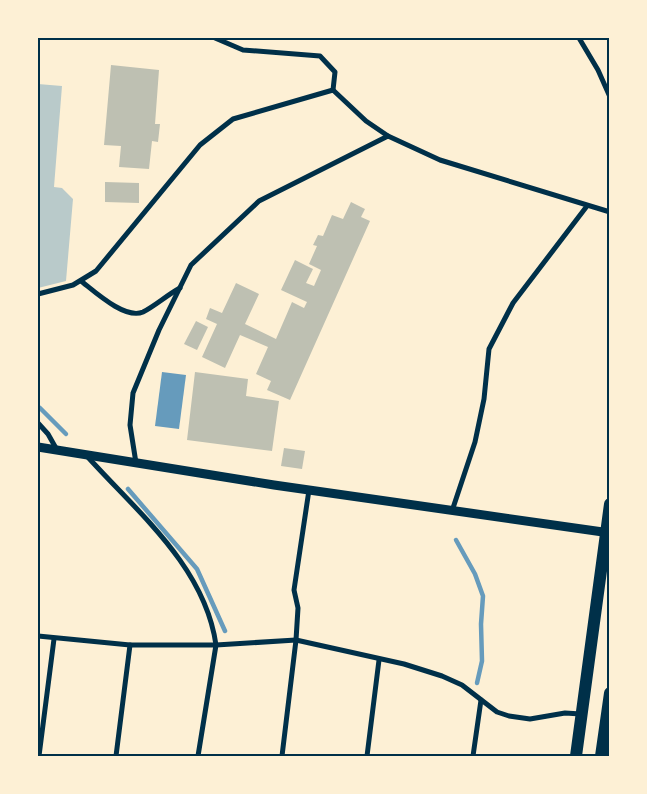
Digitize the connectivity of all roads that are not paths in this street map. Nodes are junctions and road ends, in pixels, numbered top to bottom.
1 (216, 38) edge
2 (578, 38) edge
3 (333, 90) junction
4 (610, 97) edge
5 (388, 136) junction
6 (587, 206) junction
7 (610, 212) edge
8 (80, 281) junction
9 (180, 288) junction
10 (38, 294) edge
11 (38, 423) edge
12 (38, 447) edge
13 (57, 450) junction
14 (86, 455) junction
15 (136, 463) junction
16 (309, 490) junction
17 (610, 504) edge
18 (452, 511) junction
19 (608, 533) edge
20 (38, 636) edge
21 (54, 639) junction
22 (296, 640) junction
23 (130, 644) junction
24 (216, 644) junction
25 (379, 660) junction
26 (610, 693) edge
27 (481, 700) junction
28 (581, 714) junction
29 (39, 756) edge
30 (116, 756) edge
31 (198, 756) edge
32 (282, 756) edge
33 (367, 756) edge
34 (472, 756) edge
35 (576, 756) edge
36 (601, 756) edge

1 - 3 street
2 - 4 street
3 - 5 street
3 - 8 street
5 - 6 street
5 - 9 street
6 - 7 street
6 - 18 street
8 - 9 street
8 - 10 street
9 - 15 street
11 - 13 street
12 - 13 street
13 - 14 street
14 - 15 street
14 - 24 street
15 - 16 street
16 - 18 street
16 - 22 street
17 - 19 highway
18 - 19 street
19 - 28 highway
20 - 21 street
21 - 23 street
21 - 29 street
22 - 24 street
22 - 25 street
22 - 32 street
23 - 24 street
23 - 30 street
24 - 31 street
25 - 27 street
25 - 33 street
26 - 36 highway
27 - 28 street
27 - 34 street
28 - 35 highway

